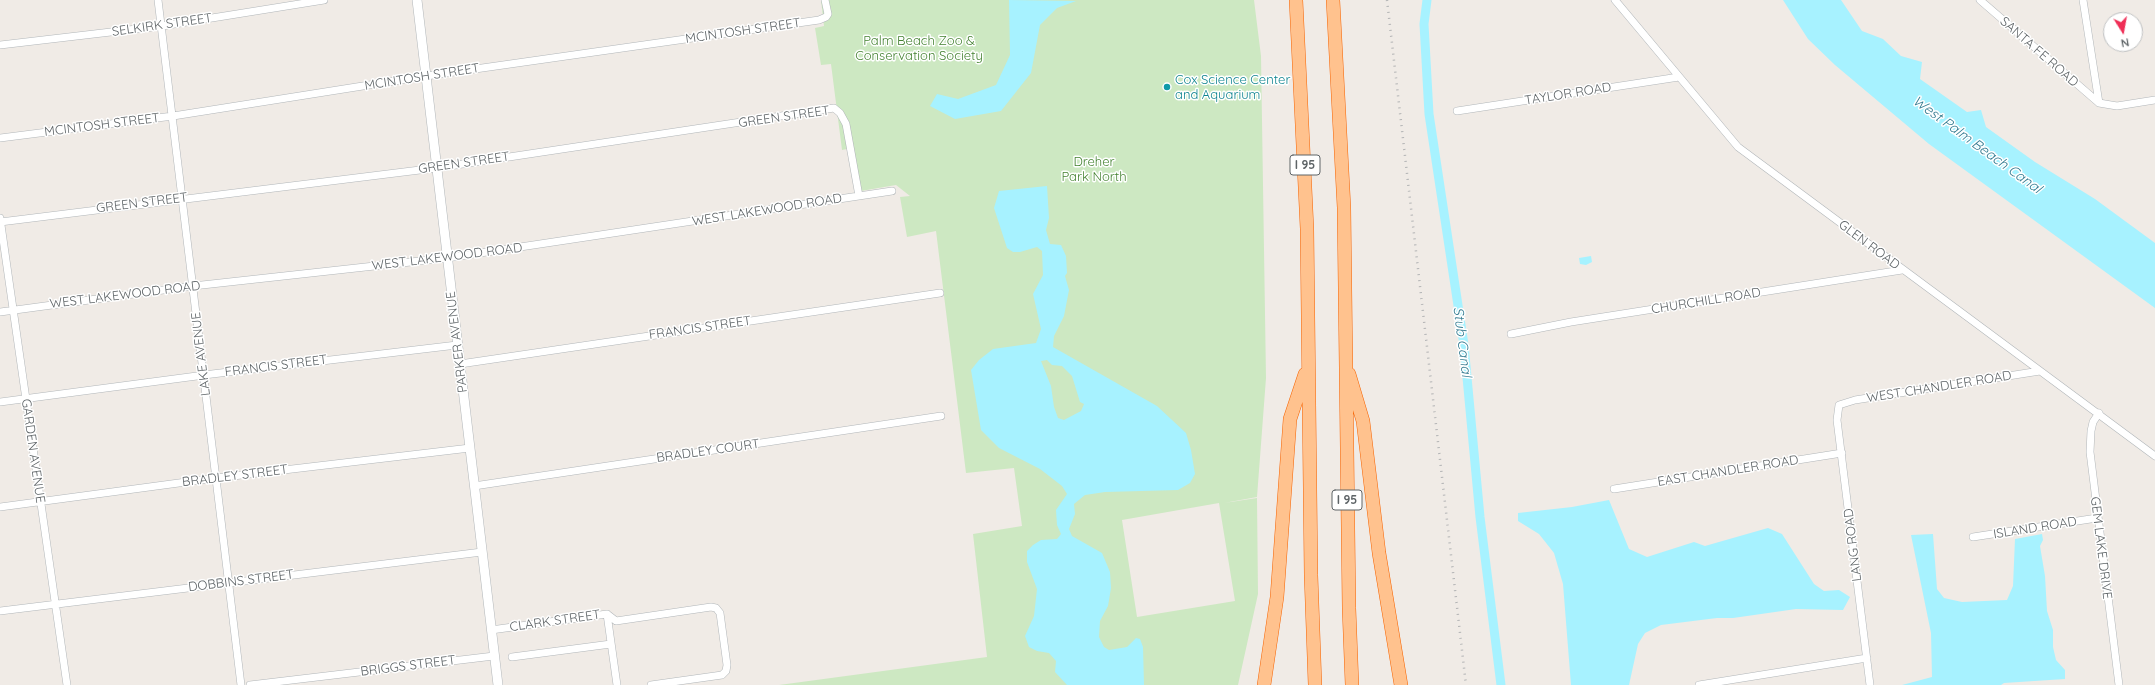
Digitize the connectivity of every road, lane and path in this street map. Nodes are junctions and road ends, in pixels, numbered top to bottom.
1 (158, 0) edge
2 (324, 0) edge
3 (416, 0) edge
4 (825, 0) edge
5 (1296, 0) edge
6 (1333, 0) edge
7 (1615, 0) edge
8 (1980, 0) edge
9 (2083, 0) edge
10 (162, 26) junction
11 (0, 45) edge
12 (426, 76) junction
13 (1679, 78) junction
14 (2155, 100) edge
15 (2099, 103) junction
16 (1457, 111) dead end
17 (173, 116) junction
18 (0, 138) edge
19 (436, 168) junction
20 (892, 191) dead end
21 (859, 196) junction
22 (182, 198) junction
23 (0, 220) edge
24 (447, 258) junction
25 (1902, 270) junction
26 (193, 286) junction
27 (940, 293) dead end
28 (13, 310) junction
29 (0, 312) edge
30 (1511, 334) dead end
31 (457, 344) junction
32 (1345, 363) junction
33 (460, 364) junction
34 (1308, 364) junction
35 (2040, 371) junction
36 (204, 375) junction
37 (26, 398) junction
38 (0, 402) edge
39 (1839, 405) joint
40 (2099, 413) junction
41 (941, 416) dead end
42 (470, 448) junction
43 (1842, 453) junction
44 (2155, 456) edge
45 (216, 478) junction
46 (474, 486) junction
47 (1614, 489) dead end
48 (40, 501) junction
49 (0, 507) edge
50 (2097, 518) junction
51 (1973, 537) dead end
52 (482, 552) junction
53 (229, 582) junction
54 (54, 604) junction
55 (0, 611) edge
56 (607, 614) junction
57 (491, 630) junction
58 (611, 644) junction
59 (494, 656) junction
60 (512, 656) dead end
61 (1867, 658) junction
62 (67, 685) edge
63 (241, 685) edge
64 (250, 685) edge
65 (498, 685) edge
66 (617, 685) edge
67 (651, 685) edge
68 (1264, 685) edge
69 (1315, 685) edge
70 (1352, 685) edge
71 (1401, 685) edge
72 (1699, 685) edge
73 (1870, 685) edge
74 (2119, 685) edge

1 - 10 street, LAKE AVENUE
2 - 10 street, SELKIRK STREET
3 - 12 street, PARKER AVENUE
4 - 12 street, MCINTOSH STREET
5 - 34 highway, I 95
6 - 32 highway, I 95
7 - 13 street, GLEN ROAD
8 - 15 street, SANTA FE ROAD
9 - 15 street
10 - 11 street, SELKIRK STREET
10 - 17 street, LAKE AVENUE
12 - 17 street, MCINTOSH STREET
12 - 19 street, PARKER AVENUE
13 - 16 street, TAYLOR ROAD
13 - 25 street, GLEN ROAD
14 - 15 street
17 - 18 street, MCINTOSH STREET
17 - 22 street, LAKE AVENUE
19 - 21 street, GREEN STREET
19 - 22 street, GREEN STREET
19 - 24 street, PARKER AVENUE
20 - 21 street, WEST LAKEWOOD ROAD
21 - 24 street, WEST LAKEWOOD ROAD
22 - 23 street, GREEN STREET
22 - 26 street, LAKE AVENUE
23 - 28 street, GARDEN AVENUE
24 - 26 street, WEST LAKEWOOD ROAD
24 - 31 street, PARKER AVENUE
25 - 30 street, CHURCHILL ROAD
25 - 35 street, GLEN ROAD
26 - 28 street, WEST LAKEWOOD ROAD
26 - 36 street, LAKE AVENUE
27 - 33 street, FRANCIS STREET
28 - 29 street, WEST LAKEWOOD ROAD
28 - 37 street, GARDEN AVENUE
31 - 33 street, PARKER AVENUE
31 - 36 street, FRANCIS STREET
32 - 70 highway, I 95
32 - 71 highway
33 - 42 street, PARKER AVENUE
34 - 68 highway
34 - 69 highway, I 95
35 - 39 street, WEST CHANDLER ROAD
35 - 40 street, GLEN ROAD
36 - 37 street, FRANCIS STREET
36 - 45 street, LAKE AVENUE
37 - 38 street, FRANCIS STREET
37 - 48 street, GARDEN AVENUE
39 - 43 street, LANG ROAD
40 - 44 street, GLEN ROAD
40 - 50 street, GEM LAKE DRIVE
41 - 46 street, BRADLEY COURT
42 - 45 street, BRADLEY STREET
42 - 46 street, PARKER AVENUE
43 - 47 street, EAST CHANDLER ROAD
43 - 61 street, LANG ROAD
45 - 48 street, BRADLEY STREET
45 - 53 street, LAKE AVENUE
46 - 52 street, PARKER AVENUE
48 - 49 street, BRADLEY STREET
48 - 54 street, GARDEN AVENUE
50 - 51 street, ISLAND ROAD
50 - 74 street, GEM LAKE DRIVE
52 - 53 street, DOBBINS STREET
52 - 57 street, PARKER AVENUE
53 - 54 street, DOBBINS STREET
53 - 63 street, LAKE AVENUE
54 - 55 street, DOBBINS STREET
54 - 62 street, GARDEN AVENUE
56 - 57 street, CLARK STREET
56 - 58 street
56 - 67 street, CLARK STREET
57 - 59 street, PARKER AVENUE
58 - 60 street
58 - 66 street
59 - 64 street, BRIGGS STREET
59 - 65 street, PARKER AVENUE
61 - 72 street
61 - 73 street, LANG ROAD

